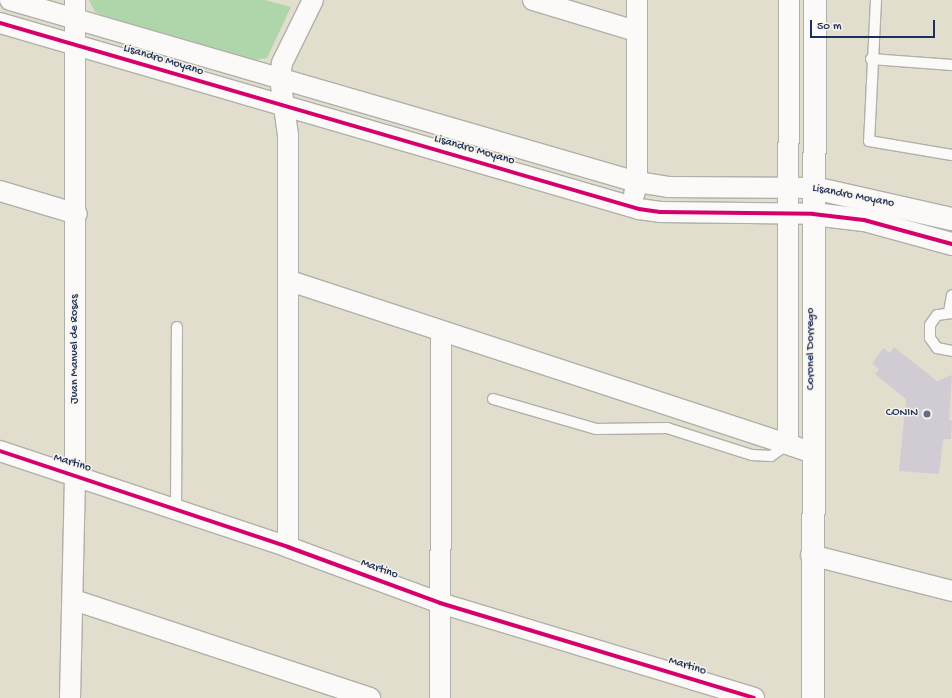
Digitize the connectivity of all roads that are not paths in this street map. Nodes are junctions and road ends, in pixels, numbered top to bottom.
1 (10, 0) edge
2 (313, 0) edge
3 (533, 0) edge
4 (637, 0) edge
5 (789, 0) edge
6 (815, 0) edge
7 (876, 0) edge
8 (75, 9) edge
9 (0, 23) edge
10 (636, 31) junction
11 (74, 45) junction
12 (871, 59) junction
13 (952, 65) edge
14 (280, 78) junction
15 (284, 107) junction
16 (952, 155) edge
17 (637, 182) junction
18 (789, 188) junction
19 (814, 188) junction
20 (0, 190) edge
21 (631, 207) junction
22 (77, 214) junction
23 (788, 214) junction
24 (813, 214) junction
25 (952, 219) edge
26 (952, 244) edge
27 (290, 281) junction
28 (952, 295) edge
29 (950, 312) edge
30 (177, 327) dead end
31 (441, 332) junction
32 (952, 350) edge
33 (493, 400) dead end
34 (788, 444) junction
35 (0, 451) edge
36 (811, 452) junction
37 (75, 476) junction
38 (176, 510) junction
39 (288, 548) junction
40 (811, 555) junction
41 (952, 591) edge
42 (74, 600) junction
43 (440, 603) junction
44 (70, 698) edge
45 (370, 698) edge
46 (440, 698) edge
47 (754, 698) edge
48 (813, 698) edge

1 - 8 street, Lisandro Moyano
2 - 14 street
3 - 10 street
4 - 10 street
5 - 18 street
6 - 19 street, Coronel Dorrego
7 - 12 lane
8 - 11 street, Juan Manuel de Rosas
8 - 14 street, Lisandro Moyano
9 - 11 street, Lisandro Moyano
10 - 17 street
11 - 15 street, Lisandro Moyano
11 - 22 street, Juan Manuel de Rosas
12 - 13 lane
12 - 16 lane
14 - 15 street
14 - 17 street, Lisandro Moyano
15 - 21 street, Lisandro Moyano
15 - 27 street
17 - 18 street, Lisandro Moyano
17 - 21 street
18 - 19 street, Lisandro Moyano
18 - 23 street
19 - 24 street, Coronel Dorrego
19 - 25 street, Lisandro Moyano
20 - 22 street
21 - 23 street, Lisandro Moyano
22 - 37 street, Juan Manuel de Rosas
23 - 24 street, Lisandro Moyano
23 - 34 street
24 - 26 street, Lisandro Moyano
24 - 36 street, Coronel Dorrego
27 - 31 street
27 - 39 street
28 - 29 lane
29 - 32 lane
30 - 38 lane
31 - 34 street
31 - 43 street
33 - 34 lane
34 - 36 street
35 - 37 street, Martino
36 - 40 street, Coronel Dorrego
37 - 38 street, Martino
37 - 42 street, Juan Manuel de Rosas
38 - 39 street, Martino
39 - 43 street, Martino
40 - 41 street
40 - 48 street, Coronel Dorrego
42 - 44 street, Juan Manuel de Rosas
42 - 45 street
43 - 46 street
43 - 47 street, Martino

